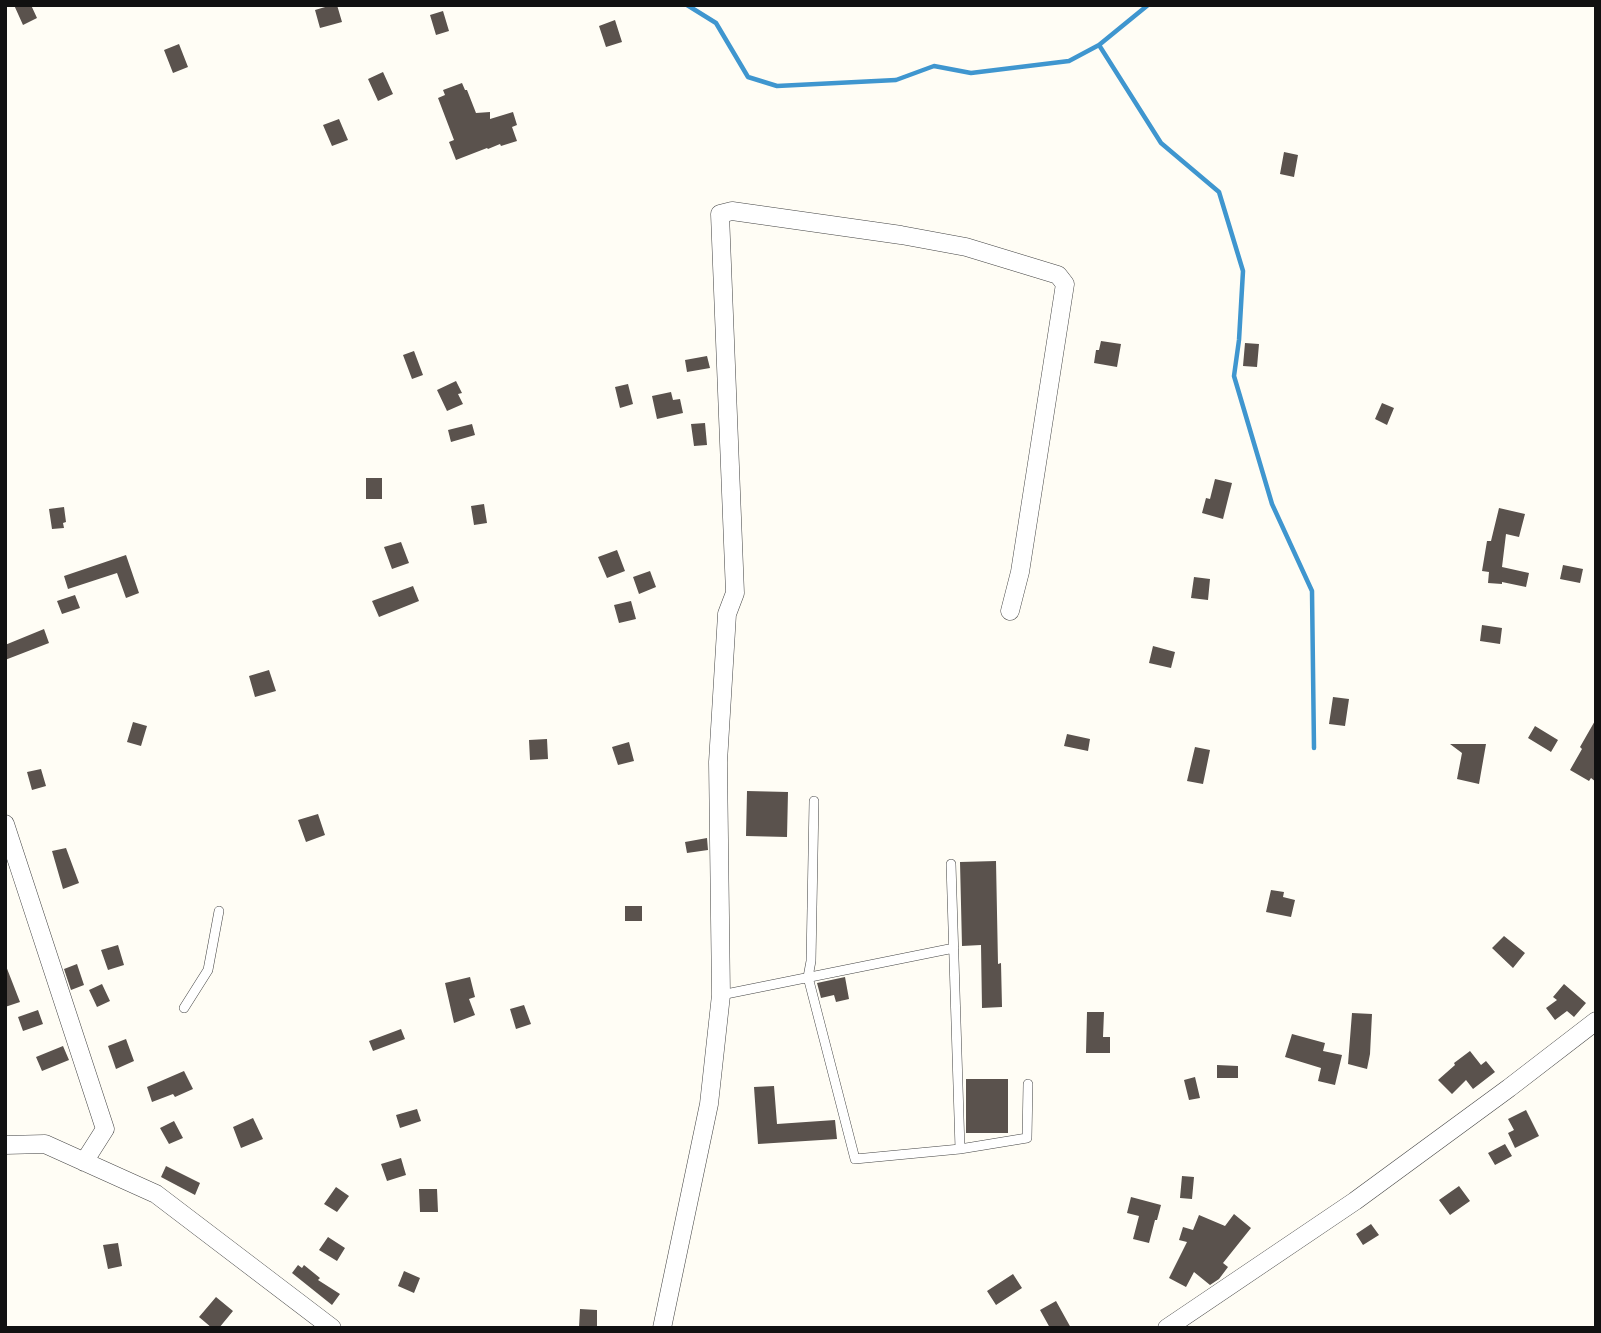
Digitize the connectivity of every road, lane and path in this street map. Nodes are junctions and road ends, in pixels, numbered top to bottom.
1 (1010, 611) dead end
2 (814, 801) dead end
3 (5, 824) edge
4 (951, 864) dead end
5 (219, 911) dead end
6 (954, 948) junction
7 (808, 977) junction
8 (722, 995) junction
9 (184, 1008) dead end
10 (1596, 1021) edge
11 (1028, 1084) dead end
12 (5, 1146) edge
13 (960, 1149) junction
14 (84, 1162) junction
15 (332, 1328) edge
16 (662, 1328) edge
17 (1167, 1328) edge

1 - 8 street
2 - 7 lane
3 - 14 street
4 - 6 lane
5 - 9 lane
6 - 7 lane
6 - 13 lane
7 - 8 lane
7 - 13 lane
8 - 16 street
10 - 17 street
11 - 13 lane
12 - 14 street
14 - 15 street

